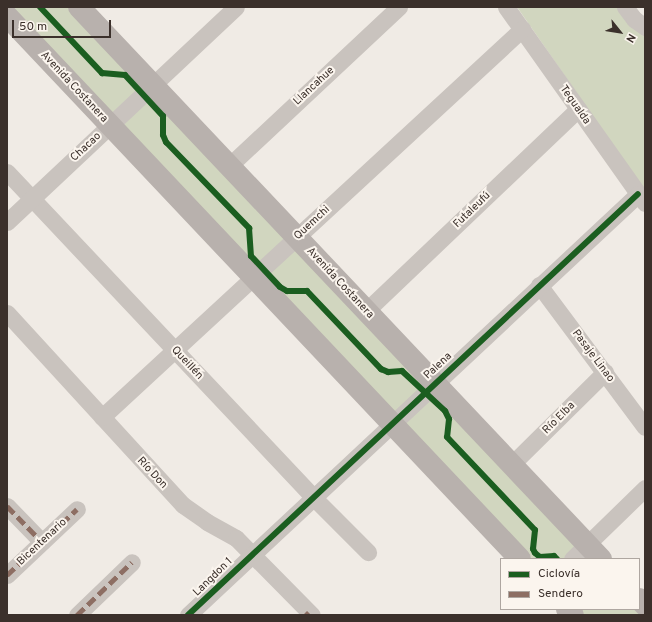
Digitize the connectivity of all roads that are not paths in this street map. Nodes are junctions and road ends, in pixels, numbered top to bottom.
1 (79, 7) edge
2 (234, 7) edge
3 (399, 7) edge
4 (506, 7) edge
5 (625, 7) edge
6 (7, 16) edge
7 (645, 27) edge
8 (522, 29) junction
9 (152, 85) junction
10 (578, 109) junction
11 (110, 125) junction
12 (229, 166) junction
13 (7, 172) edge
14 (33, 198) junction
15 (642, 198) edge
16 (7, 222) edge
17 (297, 237) junction
18 (253, 277) junction
19 (539, 286) junction
20 (366, 311) junction
21 (7, 314) edge
22 (175, 350) junction
23 (605, 372) junction
24 (435, 383) junction
25 (102, 417) junction
26 (392, 423) junction
27 (645, 427) edge
28 (512, 464) junction
29 (645, 488) edge
30 (313, 497) junction
31 (7, 506) edge
32 (77, 509) dead end
33 (42, 542) junction
34 (594, 551) edge
35 (368, 552) dead end
36 (252, 553) junction
37 (519, 558) edge
38 (575, 558) edge
39 (132, 562) dead end
40 (7, 575) edge
41 (309, 614) edge
42 (78, 615) edge
43 (188, 615) edge

1 - 9 main road, Avenida Costanera
2 - 9 street, Chacao
3 - 12 street, Llancahue
4 - 8 street, Tegualda
5 - 7 street
6 - 11 main road, Avenida Costanera
8 - 10 street, Tegualda
8 - 17 street, Quemchi
9 - 11 street, Chacao
9 - 12 main road, Avenida Costanera
10 - 15 street, Tegualda
10 - 20 street, Futaleufú
11 - 14 street, Chacao
11 - 18 main road, Avenida Costanera
12 - 17 main road, Avenida Costanera
13 - 14 street, Queillén
14 - 16 street, Chacao
14 - 22 street, Queillén
15 - 19 street, Palena
17 - 18 street, Quemchi
17 - 20 main road, Avenida Costanera
18 - 22 street, Quemchi
18 - 26 main road, Avenida Costanera
19 - 23 street, Pasaje Linao
19 - 24 street, Palena
20 - 24 main road, Avenida Costanera
21 - 25 street, Río Don
22 - 25 street, Quemchi
22 - 30 street, Queillén
23 - 27 street, Pasaje Linao
23 - 28 street, Río Elba
24 - 26 street, Palena
24 - 28 main road, Avenida Costanera
25 - 36 street, Río Don
26 - 30 street, Palena
26 - 37 main road, Avenida Costanera
28 - 34 main road, Avenida Costanera
29 - 34 street
30 - 35 street, Queillén
30 - 36 street, Palena
31 - 33 street
32 - 33 street, Bicentenario
33 - 40 street, Bicentenario
34 - 38 street
36 - 41 street, Río Don
36 - 43 street, Langdon 1
39 - 42 street

